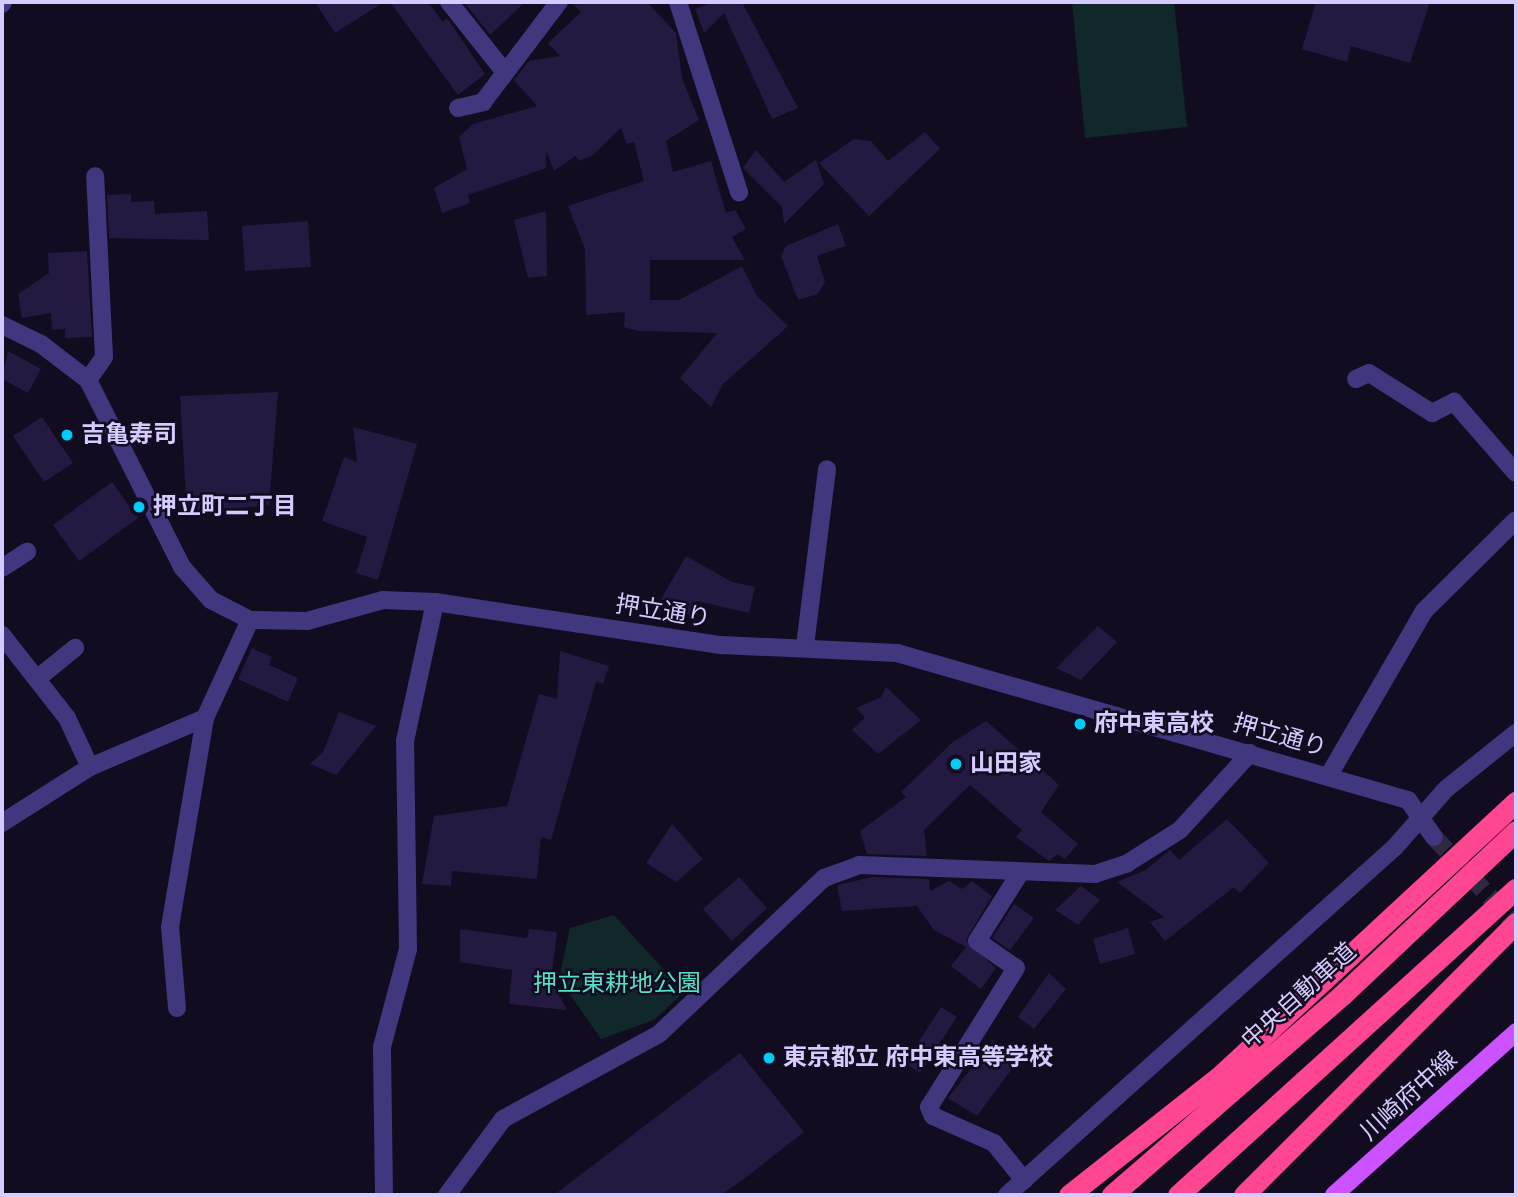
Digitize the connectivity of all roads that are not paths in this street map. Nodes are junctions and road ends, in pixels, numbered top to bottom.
1 (449, 2) edge
2 (559, 2) edge
3 (678, 2) edge
4 (503, 70) junction
5 (458, 108) dead end
6 (95, 176) dead end
7 (739, 192) dead end
8 (2, 324) edge
9 (1356, 379) dead end
10 (88, 380) junction
11 (828, 469) dead end
12 (1516, 473) edge
13 (1516, 520) edge
14 (27, 552) dead end
15 (2, 568) edge
16 (435, 602) junction
17 (250, 620) junction
18 (2, 635) edge
19 (805, 646) junction
20 (75, 648) dead end
21 (38, 678) junction
22 (205, 718) junction
23 (1516, 733) edge
24 (1250, 753) junction
25 (90, 767) junction
26 (1329, 775) junction
27 (1516, 802) edge
28 (1422, 816) junction
29 (2, 823) edge
30 (1516, 831) edge
31 (1434, 837) tunnel mouth
32 (1020, 873) junction
33 (1516, 889) edge
34 (1516, 923) edge
35 (177, 1008) dead end
36 (1516, 1032) edge
37 (1024, 1180) junction
38 (384, 1195) edge
39 (447, 1195) edge
40 (1007, 1195) edge
41 (1069, 1195) edge
42 (1112, 1195) edge
43 (1178, 1195) edge
44 (1244, 1195) edge
45 (1334, 1195) edge

1 - 4 street
2 - 4 street
3 - 7 street
4 - 5 street
6 - 10 street
8 - 10 street, 押立通り
9 - 12 street
10 - 17 street, 押立通り
11 - 19 street
13 - 26 street
14 - 15 street
16 - 17 street, 押立通り
16 - 19 street, 押立通り
16 - 38 street
17 - 22 street
18 - 21 street
19 - 24 street, 押立通り
20 - 21 street
21 - 25 street
22 - 25 street
22 - 35 street
23 - 28 street
24 - 26 street, 押立通り
24 - 32 street
25 - 29 street
26 - 28 street, 押立通り
27 - 41 highway
28 - 31 street, 押立通り
28 - 37 street
30 - 42 highway, 中央自動車道
32 - 37 street
32 - 39 street
33 - 43 highway
34 - 44 highway
36 - 45 main road, 川崎府中線
37 - 40 street

